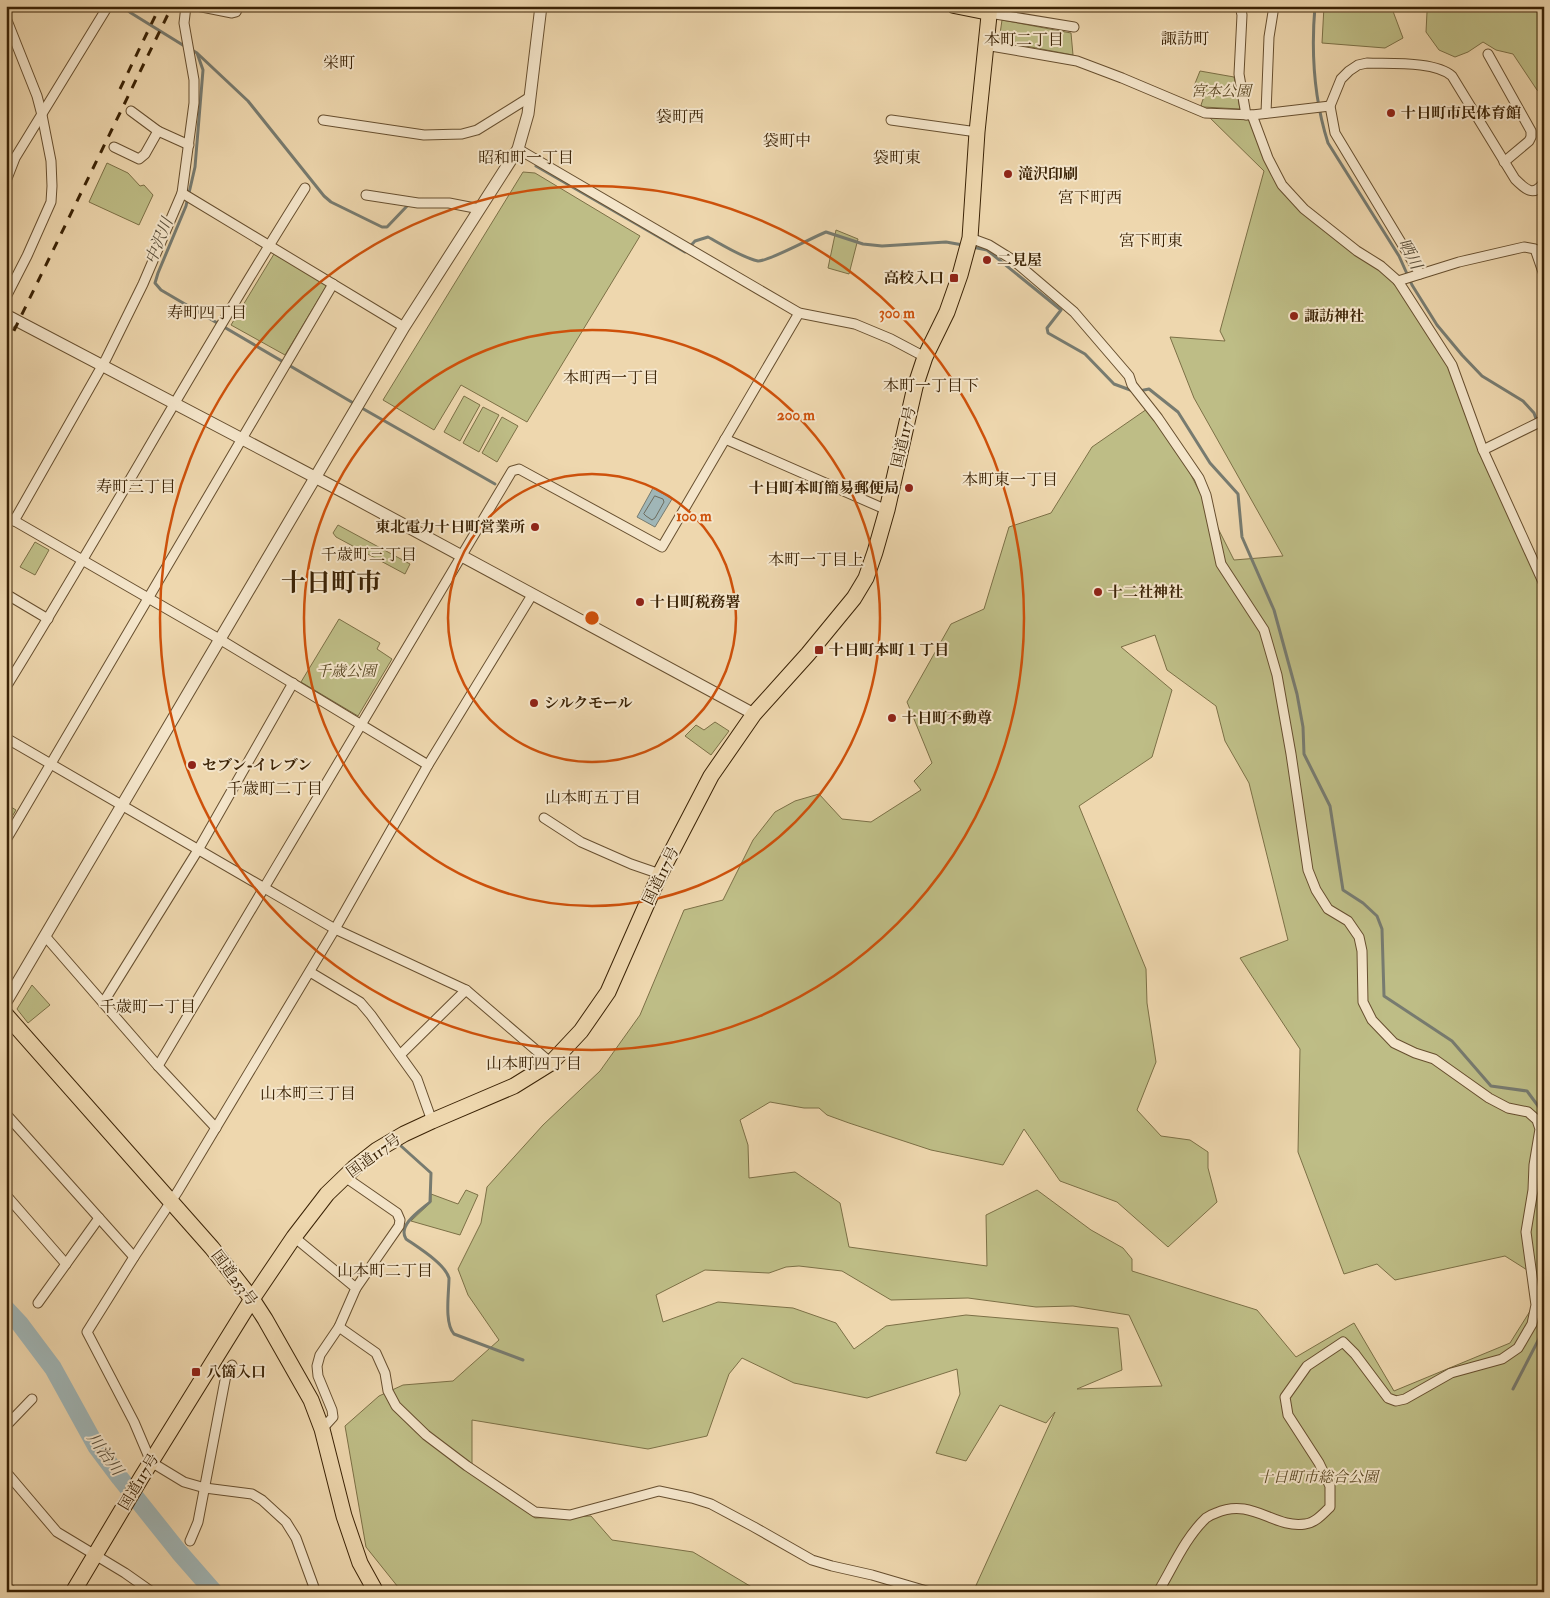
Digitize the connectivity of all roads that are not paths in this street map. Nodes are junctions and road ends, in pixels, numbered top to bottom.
1 (108, 6) edge
2 (186, 6) edge
3 (197, 6) edge
4 (239, 6) edge
5 (541, 6) edge
6 (954, 6) edge
7 (1240, 6) edge
8 (1274, 6) edge
9 (989, 10) edge
10 (6, 18) edge
11 (1074, 27) dead end
12 (986, 45) junction
13 (1488, 54) dead end
14 (530, 96) junction
15 (1327, 106) junction
16 (131, 111) dead end
17 (1266, 114) junction
18 (42, 115) junction
19 (1249, 115) junction
20 (323, 120) dead end
21 (891, 120) dead end
22 (158, 131) junction
23 (977, 132) junction
24 (189, 145) junction
25 (114, 147) dead end
26 (518, 148) junction
27 (1504, 162) junction
28 (6, 181) edge
29 (1544, 182) edge
30 (305, 188) dead end
31 (182, 193) junction
32 (366, 195) dead end
33 (480, 209) junction
34 (970, 238) junction
35 (269, 245) junction
36 (1420, 274) junction
37 (1544, 275) edge
38 (1398, 281) junction
39 (332, 284) junction
40 (6, 297) edge
41 (799, 313) junction
42 (10, 317) edge
43 (404, 327) junction
44 (6, 331) edge
45 (925, 357) junction
46 (102, 366) junction
47 (174, 403) junction
48 (1544, 420) edge
49 (724, 439) junction
50 (241, 440) junction
51 (1482, 450) junction
52 (315, 478) junction
53 (887, 510) junction
54 (10, 518) edge
55 (462, 557) junction
56 (82, 560) junction
57 (1543, 582) edge
58 (6, 594) edge
59 (532, 595) junction
60 (148, 598) junction
61 (48, 619) junction
62 (220, 640) junction
63 (9, 675) edge
64 (293, 684) junction
65 (6, 687) edge
66 (754, 714) junction
67 (362, 725) junction
68 (6, 738) edge
69 (50, 764) junction
70 (428, 766) junction
71 (122, 806) junction
72 (544, 818) dead end
73 (6, 840) edge
74 (198, 850) junction
75 (660, 874) junction
76 (265, 887) junction
77 (335, 929) junction
78 (45, 936) junction
79 (310, 972) junction
80 (466, 990) junction
81 (8, 995) edge
82 (104, 1003) junction
83 (6, 1016) edge
84 (400, 1055) junction
85 (551, 1063) junction
86 (158, 1066) junction
87 (8, 1120) edge
88 (432, 1121) junction
89 (216, 1128) junction
90 (345, 1177) junction
91 (6, 1195) edge
92 (172, 1201) junction
93 (99, 1218) junction
94 (294, 1237) junction
95 (134, 1257) junction
96 (66, 1264) junction
97 (356, 1288) junction
98 (252, 1299) junction
99 (38, 1303) dead end
100 (339, 1327) junction
101 (232, 1364) dead end
102 (32, 1399) dead end
103 (6, 1426) edge
104 (322, 1429) junction
105 (151, 1462) junction
106 (6, 1472) edge
107 (205, 1488) junction
108 (190, 1541) dead end
109 (94, 1556) junction
110 (6, 1587) edge
111 (315, 1590) dead end
112 (14, 1592) edge
113 (73, 1592) edge
114 (152, 1592) edge
115 (376, 1592) edge
116 (930, 1592) edge
117 (1158, 1592) edge

1 - 18 street
2 - 24 street
3 - 4 street
5 - 14 street
6 - 9 main road
7 - 19 street
8 - 17 street
9 - 11 street
9 - 12 highway, 国道117号
10 - 18 street
12 - 19 street
12 - 23 highway, 国道117号
13 - 27 street
14 - 20 street
14 - 26 street
15 - 17 street
15 - 27 street
15 - 36 street
16 - 22 street
17 - 19 street
18 - 28 street
18 - 40 street
19 - 38 street
21 - 23 street
22 - 24 street
22 - 25 street
23 - 34 highway, 国道117号
24 - 31 street
26 - 33 street
26 - 41 street
27 - 29 street
30 - 35 street
31 - 35 street
31 - 46 street
32 - 33 street
33 - 43 street
34 - 45 highway, 国道117号
34 - 117 street
35 - 39 street
35 - 47 street
36 - 37 street
36 - 38 street
38 - 51 street
39 - 43 street
39 - 50 street
41 - 45 street
41 - 49 street
42 - 44 street
42 - 46 street
43 - 52 street
45 - 53 highway, 国道117号
46 - 47 street
46 - 54 street
47 - 50 street
47 - 56 street
48 - 51 street
49 - 53 street
49 - 55 street
50 - 52 street
50 - 60 street
51 - 57 street
52 - 55 street
52 - 62 street
53 - 66 highway, 国道117号
54 - 56 street
55 - 59 street
55 - 67 street
56 - 60 street
56 - 61 street
58 - 61 street
59 - 66 street
59 - 70 street
60 - 62 street
60 - 69 street
61 - 63 street
62 - 64 street
62 - 71 street
63 - 65 street
64 - 67 street
64 - 74 street
66 - 75 highway, 国道117号
67 - 70 street
67 - 76 street
68 - 69 street
69 - 71 street
69 - 73 street
70 - 77 street
71 - 74 street
71 - 78 street
72 - 75 street
74 - 76 street
74 - 82 street
75 - 85 highway, 国道117号
76 - 77 street
76 - 86 street
77 - 79 street
77 - 80 street
78 - 81 street
78 - 82 street
79 - 84 street
79 - 89 street
80 - 84 street
80 - 85 street
82 - 86 street
83 - 92 highway, 国道253号
84 - 88 street
85 - 88 highway, 国道117号
86 - 89 street
87 - 93 street
88 - 90 highway, 国道117号
89 - 92 street
90 - 94 highway, 国道117号
90 - 97 street
91 - 96 street
92 - 95 street
92 - 98 highway, 国道253号
93 - 95 street
93 - 96 street
94 - 97 street
94 - 98 highway, 国道117号
95 - 105 street
96 - 99 street
97 - 100 street
98 - 104 highway, 国道253号
98 - 105 highway, 国道117号
100 - 104 street
100 - 116 street
101 - 107 street
102 - 103 street
104 - 115 highway, 国道253号
105 - 107 street
105 - 109 highway, 国道117号
106 - 109 street
107 - 108 street
107 - 111 street
109 - 113 highway, 国道117号
109 - 114 street
110 - 112 street

